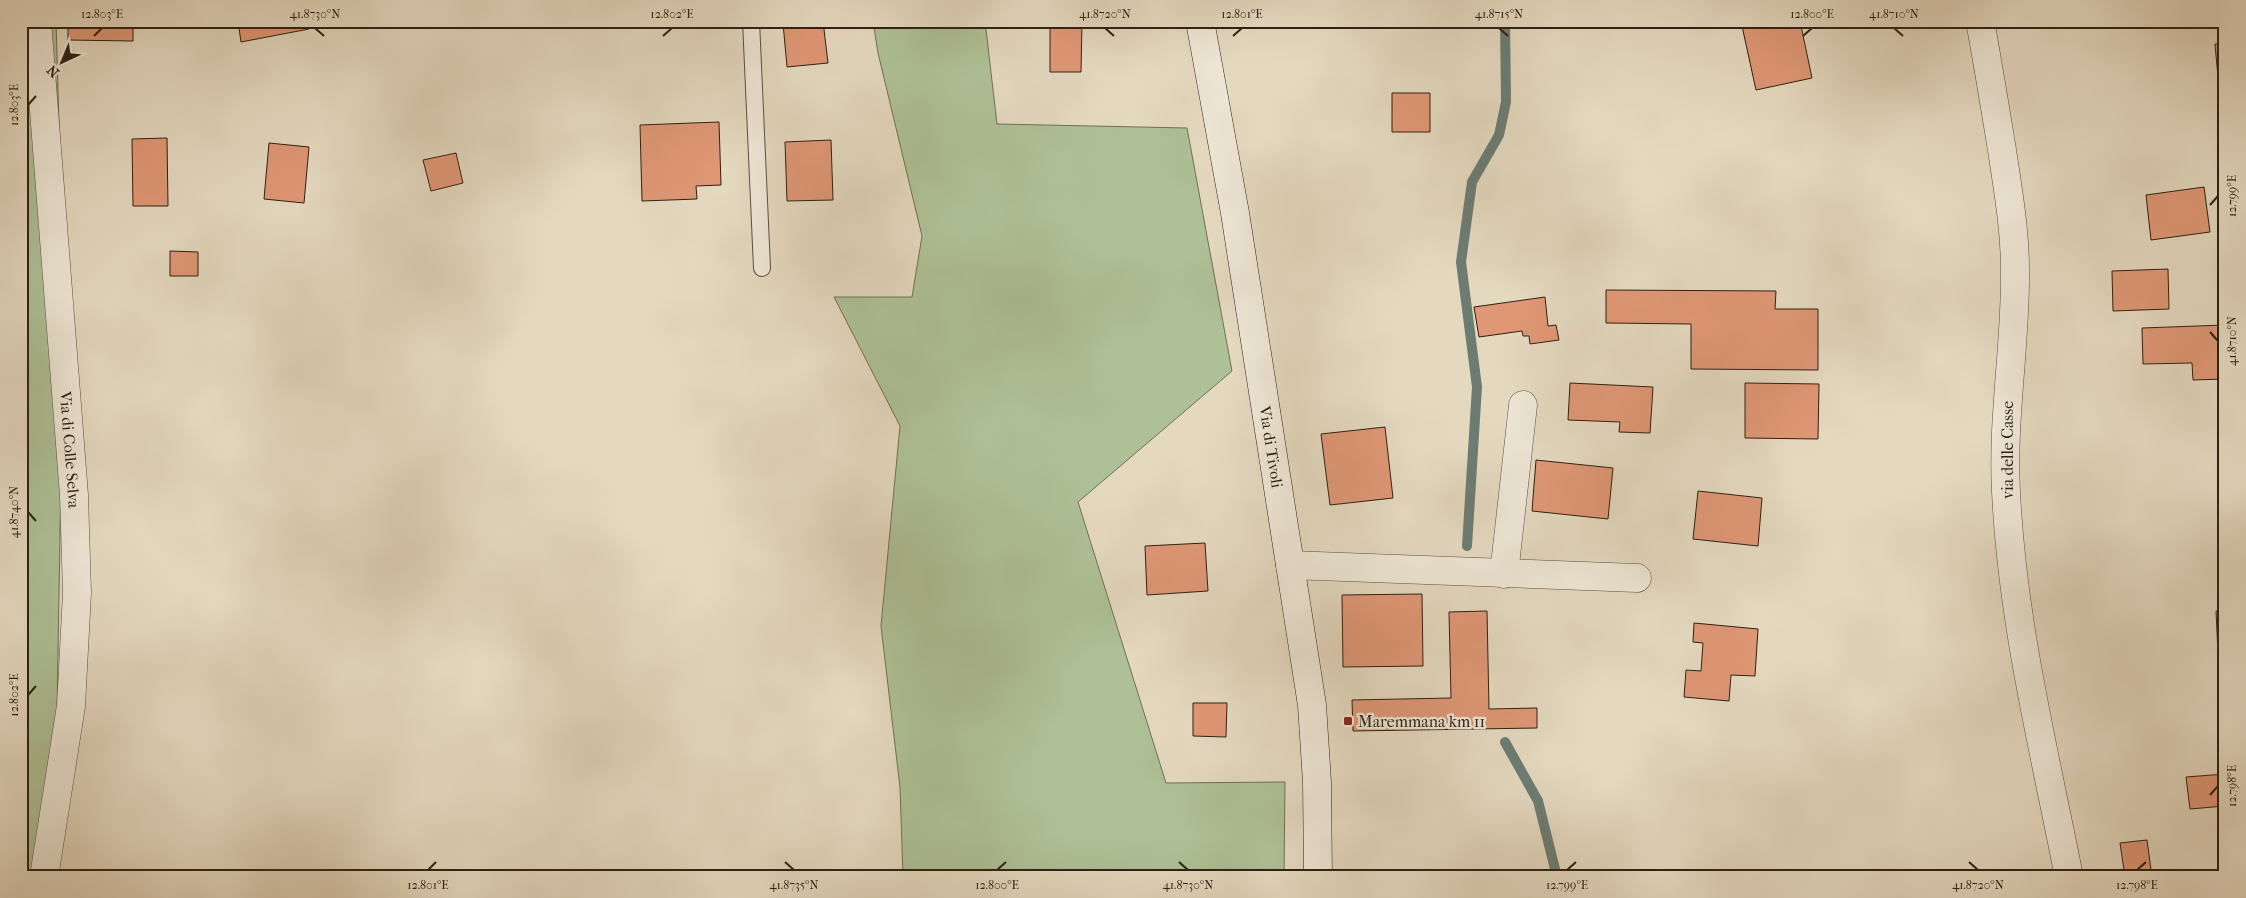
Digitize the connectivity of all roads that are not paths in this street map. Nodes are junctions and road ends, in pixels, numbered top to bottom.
1 (37, 21) edge
2 (751, 21) edge
3 (1200, 21) edge
4 (1980, 21) edge
5 (762, 268) dead end
6 (1523, 405) dead end
7 (1290, 565) junction
8 (1504, 574) junction
9 (1637, 578) dead end
10 (44, 877) edge
11 (1318, 877) edge
12 (2069, 877) edge

1 - 10 street, Via di Colle Selva
2 - 5 lane
3 - 7 street, Via di Tivoli
4 - 12 street, via delle Casse
6 - 8 street
7 - 8 street
7 - 11 street, Via di Tivoli
8 - 9 street

